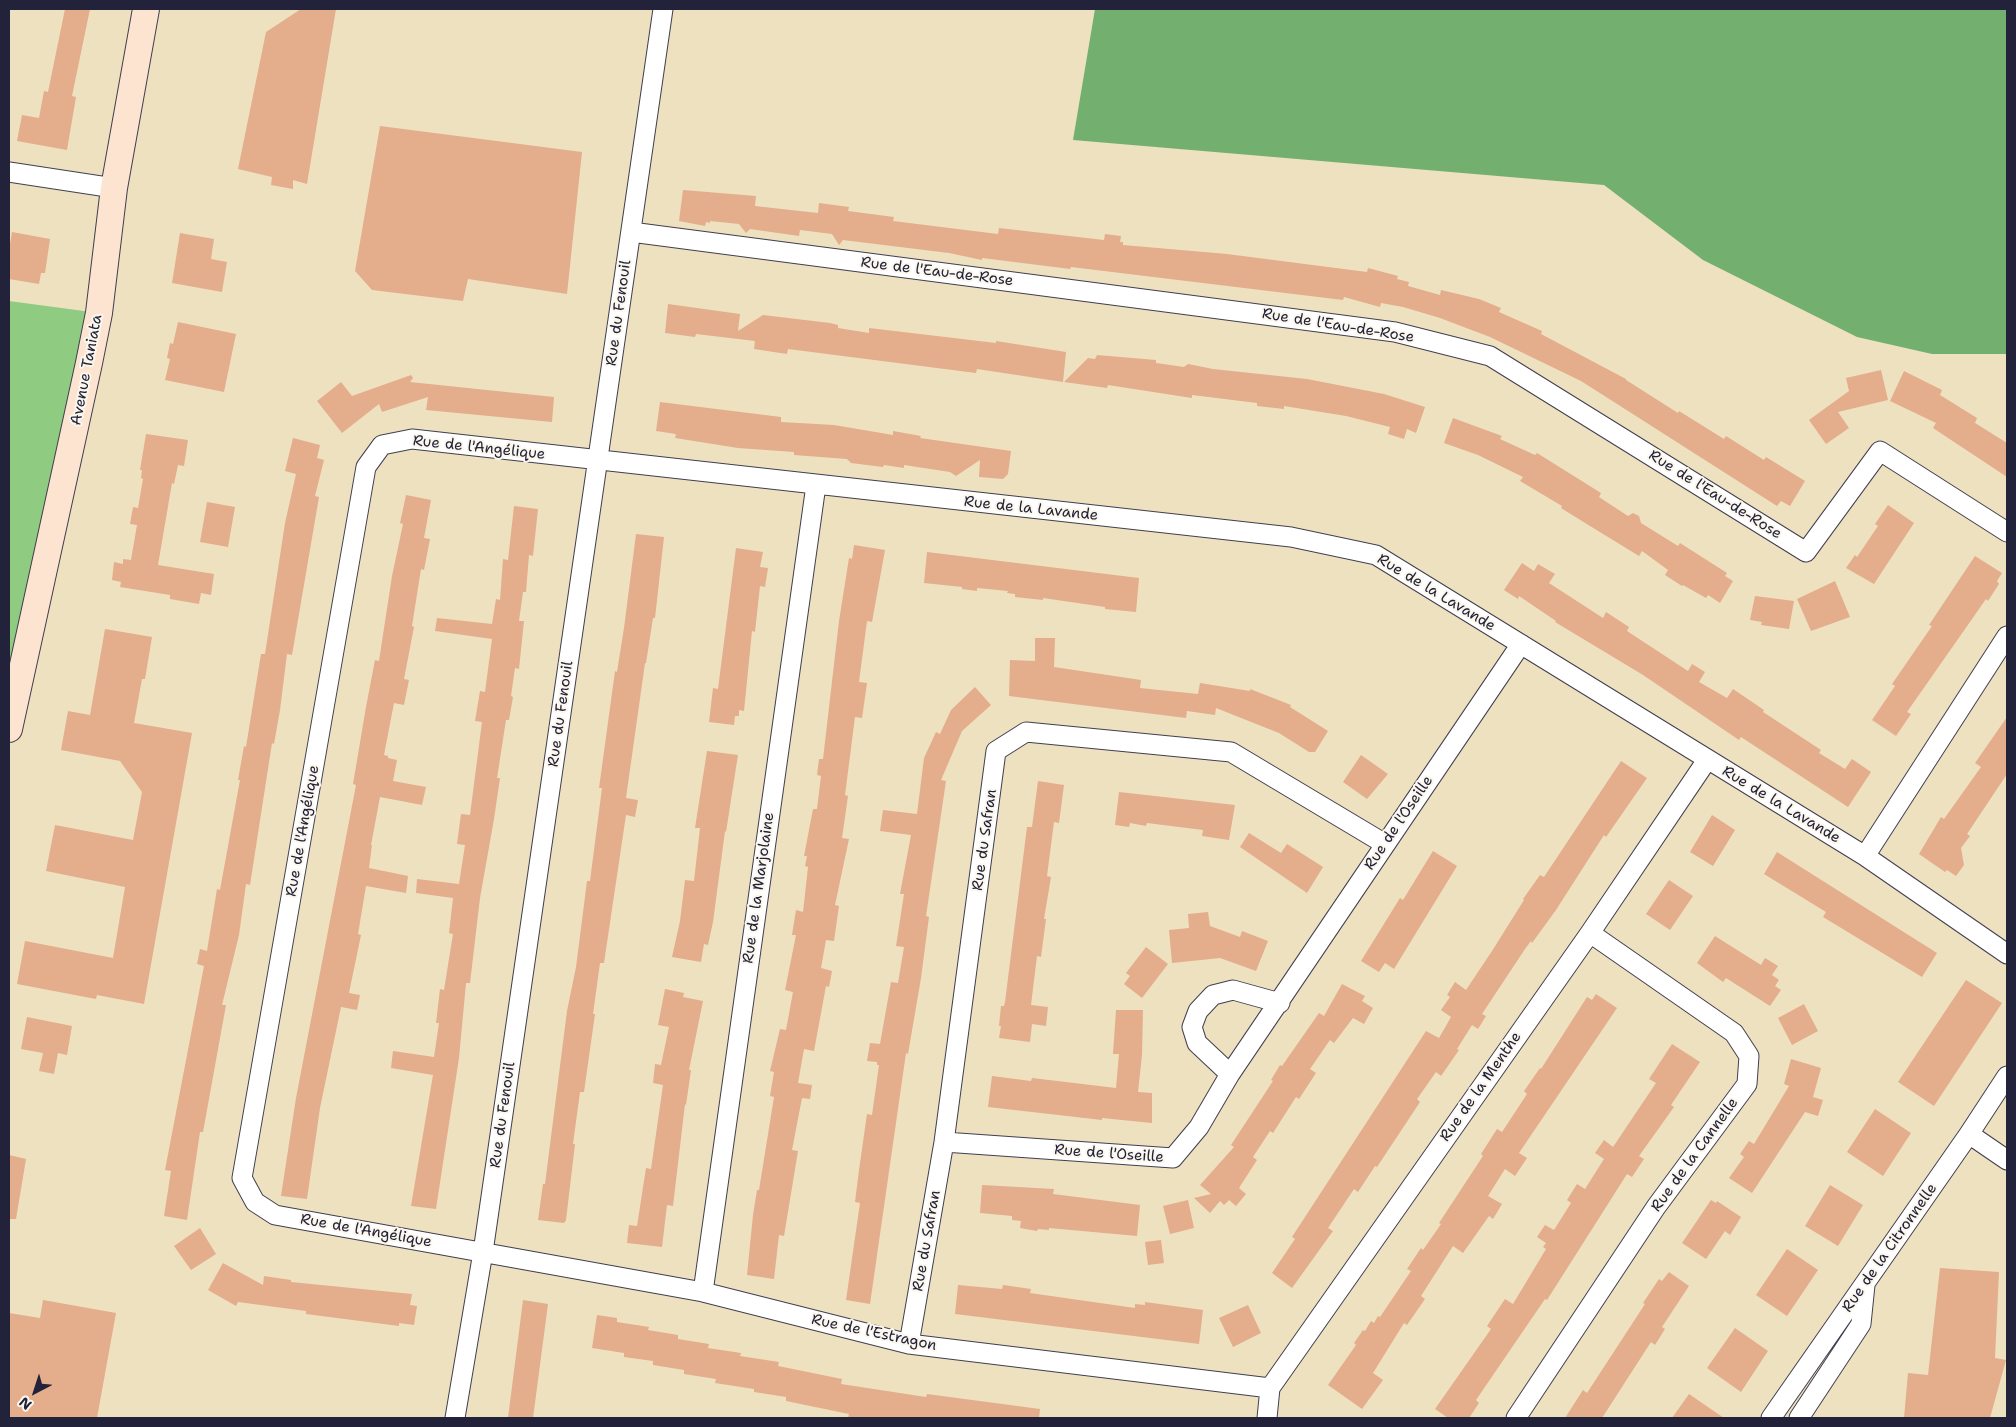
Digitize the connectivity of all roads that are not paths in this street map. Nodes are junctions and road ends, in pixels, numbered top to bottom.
1 (146, 9) edge
2 (663, 9) edge
3 (9, 172) edge
4 (114, 188) junction
5 (631, 232) junction
6 (597, 460) junction
7 (816, 485) junction
8 (2007, 532) edge
9 (2007, 636) edge
10 (1521, 644) junction
11 (9, 729) edge
12 (1707, 760) junction
13 (1385, 844) junction
14 (1865, 856) junction
15 (1590, 933) junction
16 (2007, 954) edge
17 (1280, 1003) junction
18 (1230, 1074) junction
19 (2007, 1076) edge
20 (1970, 1134) junction
21 (944, 1142) junction
22 (2007, 1160) edge
23 (483, 1252) junction
24 (1865, 1283) junction
25 (703, 1292) junction
26 (909, 1344) junction
27 (1270, 1388) junction
28 (455, 1418) edge
29 (1267, 1418) edge
30 (1516, 1418) edge
31 (1771, 1418) edge
32 (1798, 1418) edge

1 - 4 main road, Avenue Taniata
2 - 5 street, Rue du Fenouil
3 - 4 street
4 - 11 main road, Avenue Taniata
5 - 6 street, Rue du Fenouil
5 - 8 street, Rue de l'Eau-de-Rose
6 - 7 street, Rue de la Lavande
6 - 23 street, Rue du Fenouil
6 - 23 street, Rue de l'Angélique
7 - 10 street, Rue de la Lavande
7 - 25 street, Rue de la Marjolaine
9 - 14 street
10 - 12 street, Rue de la Lavande
10 - 13 street, Rue de l'Oseille
12 - 14 street, Rue de la Lavande
12 - 15 street, Rue de la Menthe
13 - 17 street, Rue de l'Oseille
13 - 21 street, Rue du Safran
14 - 16 street, Rue de la Lavande
15 - 27 street, Rue de la Menthe
15 - 30 street, Rue de la Cannelle
17 - 18 street, Rue de l'Oseille
17 - 18 street
18 - 21 street, Rue de l'Oseille
19 - 20 street, Rue de la Citronnelle
20 - 22 street
20 - 24 street, Rue de la Citronnelle
21 - 26 street, Rue du Safran
23 - 25 street, Rue de l'Estragon
23 - 28 street, Rue du Fenouil
24 - 31 street, Rue de la Citronnelle
24 - 32 street
25 - 26 street, Rue de l'Estragon
26 - 27 street, Rue de l'Estragon
27 - 29 street, Rue de la Menthe

